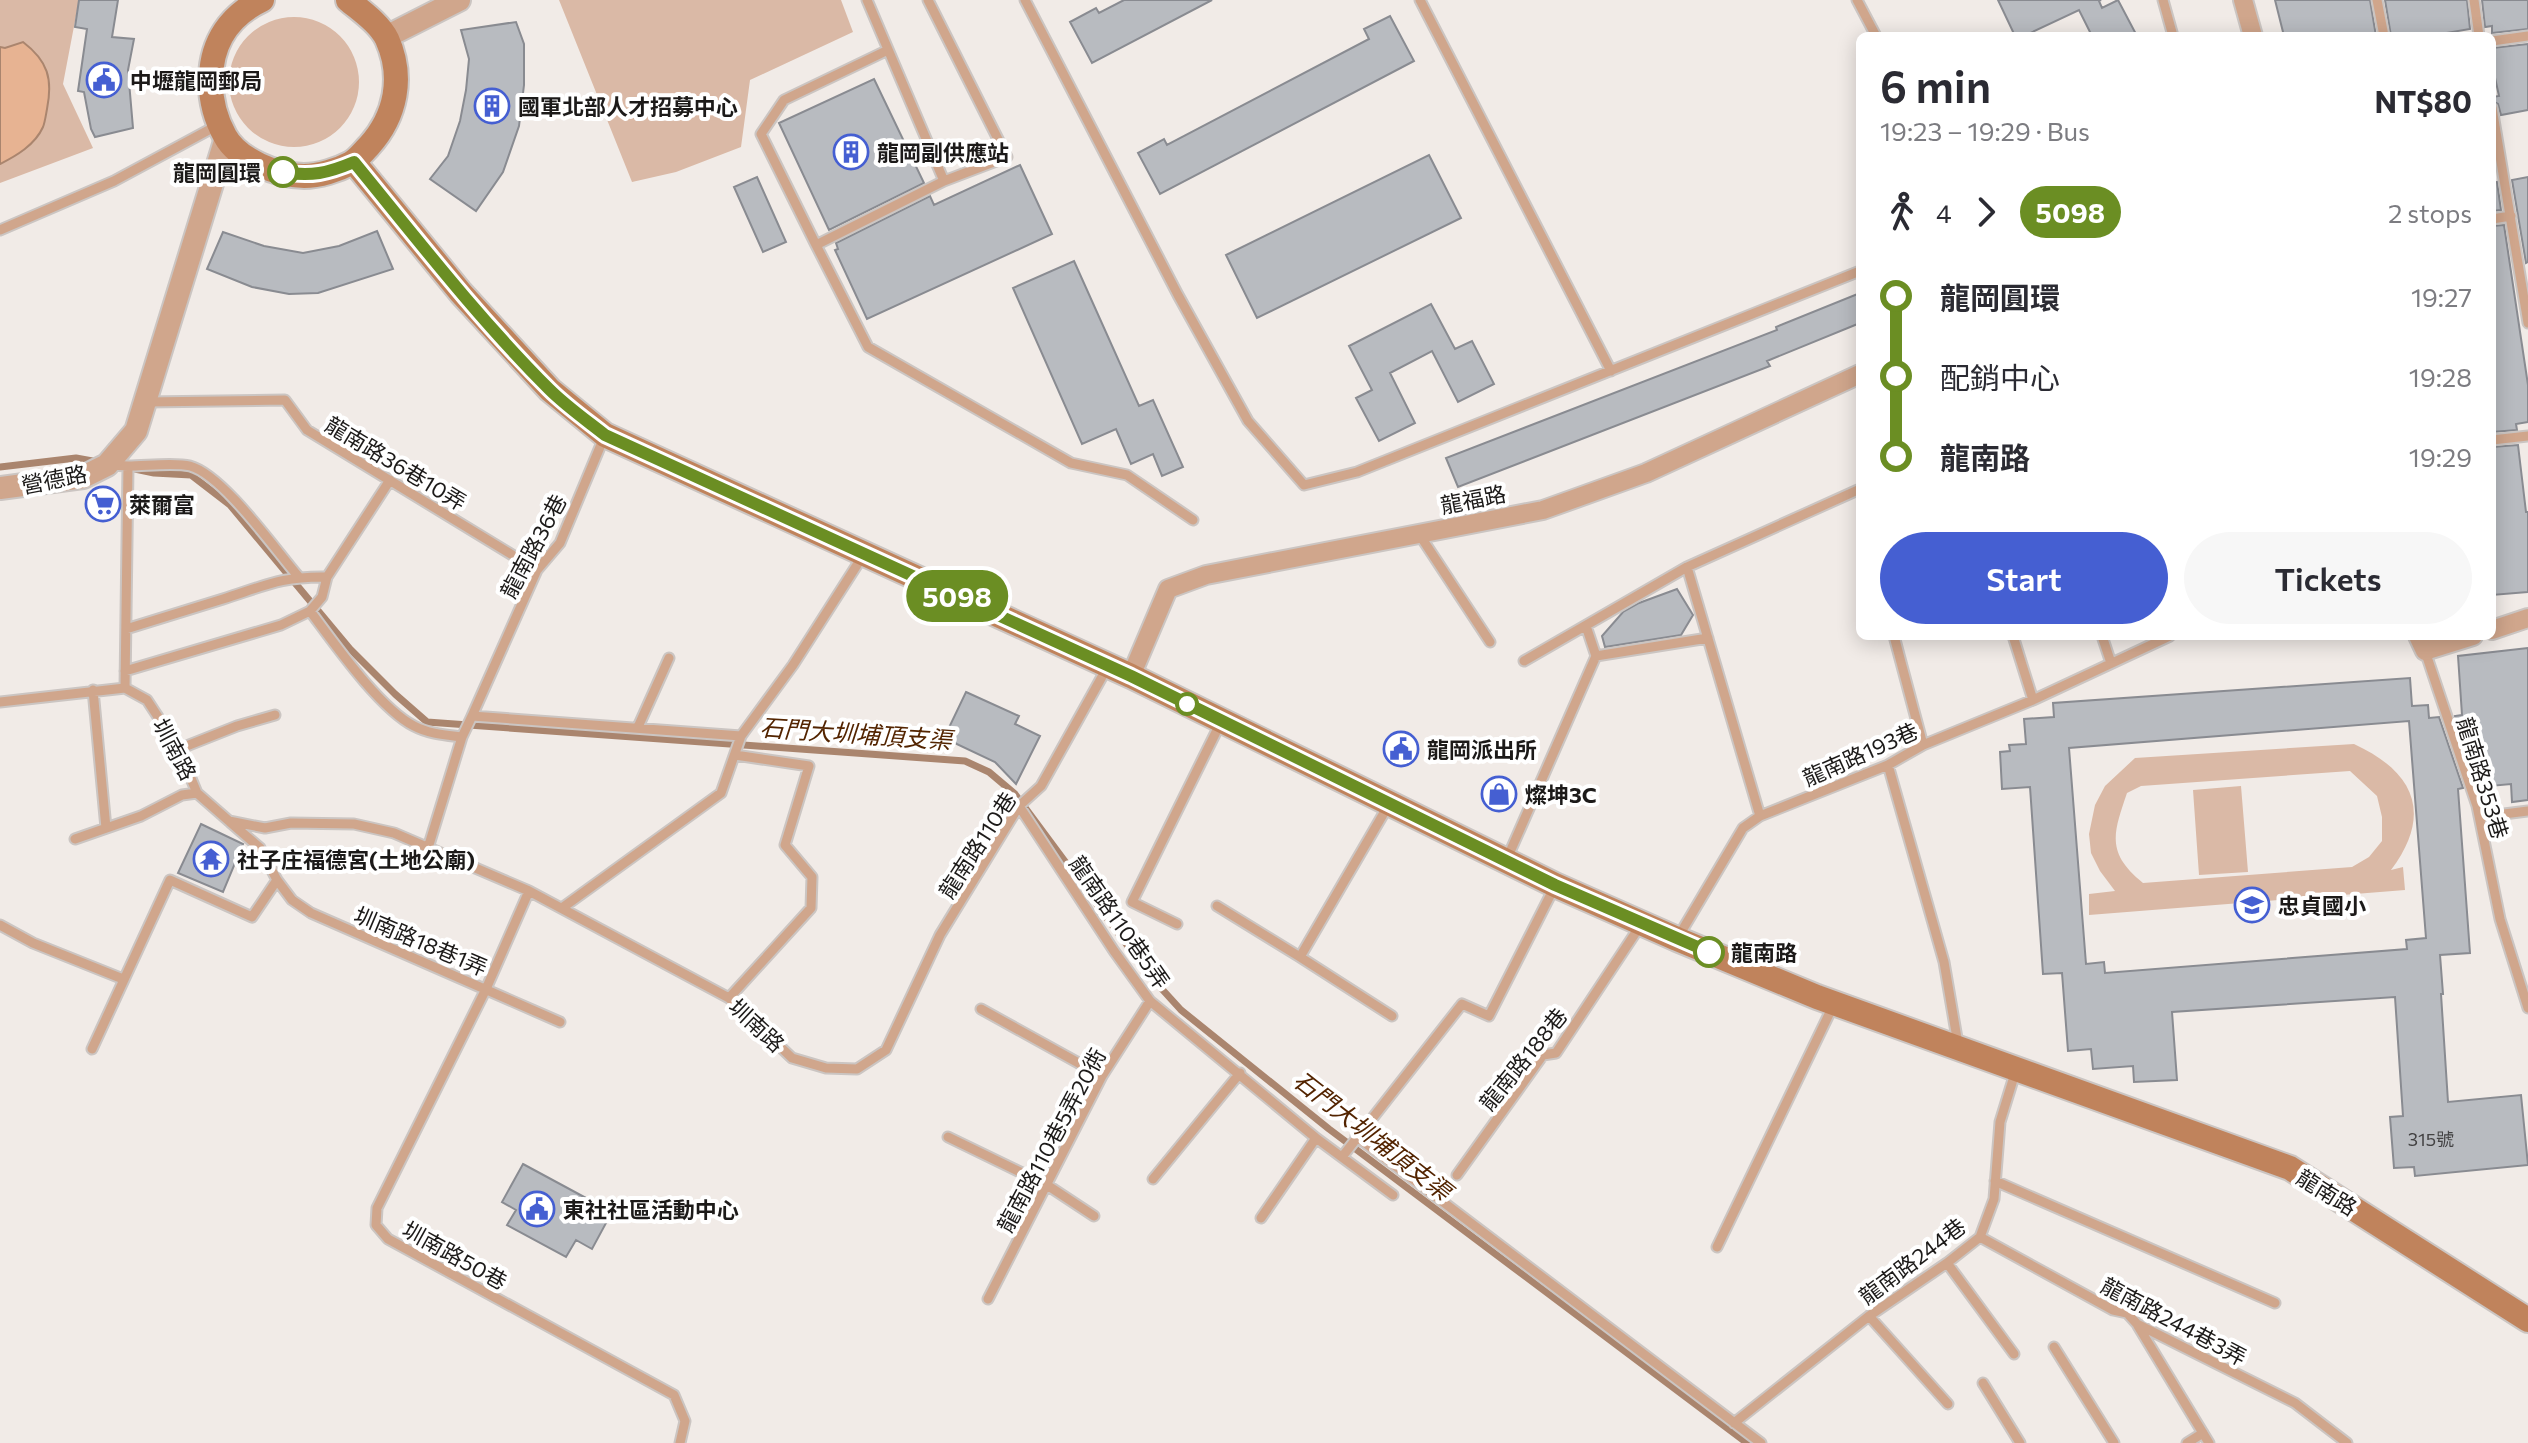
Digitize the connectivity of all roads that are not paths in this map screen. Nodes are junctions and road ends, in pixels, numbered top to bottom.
1 (348, 0) edge
2 (459, 0) edge
3 (867, 0) edge
4 (928, 0) edge
5 (1026, 0) edge
6 (1420, 0) edge
7 (1857, 0) edge
8 (2163, 0) edge
9 (2243, 0) edge
10 (2377, 0) edge
11 (2474, 0) edge
12 (257, 1) edge
13 (227, 9) edge
14 (1874, 32) edge
15 (2172, 32) edge
16 (2252, 32) edge
17 (2383, 32) edge
18 (2478, 32) edge
19 (2528, 36) edge
20 (386, 37) junction
21 (2496, 40) edge
22 (888, 50) junction
23 (223, 131) junction
24 (2496, 131) edge
25 (354, 162) junction
26 (944, 181) junction
27 (2511, 216) junction
28 (2496, 218) edge
29 (0, 230) edge
30 (816, 245) junction
31 (1856, 273) edge
32 (2528, 323) edge
33 (1611, 371) junction
34 (1856, 376) edge
35 (144, 402) junction
36 (605, 435) junction
37 (2528, 436) edge
38 (2496, 440) edge
39 (118, 466) junction
40 (390, 480) junction
41 (0, 488) edge
42 (1856, 491) edge
43 (1193, 520) dead end
44 (1419, 534) junction
45 (864, 553) junction
46 (1687, 567) junction
47 (537, 570) junction
48 (298, 576) junction
49 (327, 577) junction
50 (310, 611) junction
51 (2528, 618) edge
52 (1586, 626) junction
53 (126, 629) junction
54 (2496, 629) edge
55 (1708, 638) junction
56 (1895, 640) edge
57 (2014, 640) edge
58 (2103, 640) edge
59 (2161, 640) edge
60 (2448, 640) edge
61 (1490, 642) dead end
62 (2422, 644) edge
63 (1596, 656) junction
64 (669, 658) dead end
65 (1524, 661) dead end
66 (2111, 663) junction
67 (125, 671) junction
68 (1120, 671) junction
69 (125, 688) junction
70 (93, 690) junction
71 (2033, 700) junction
72 (0, 702) edge
73 (275, 715) dead end
74 (472, 716) junction
75 (1221, 722) junction
76 (638, 727) junction
77 (741, 736) junction
78 (462, 737) junction
79 (1923, 745) junction
80 (179, 749) junction
81 (735, 755) junction
82 (1888, 765) junction
83 (197, 793) junction
84 (1390, 803) junction
85 (1019, 806) junction
86 (2528, 811) edge
87 (1760, 816) junction
88 (2480, 817) junction
89 (229, 821) junction
90 (106, 828) junction
91 (75, 839) dead end
92 (428, 848) junction
93 (1506, 861) junction
94 (277, 880) junction
95 (1555, 885) junction
96 (529, 891) junction
97 (1217, 906) dead end
98 (562, 908) junction
99 (1642, 923) junction
100 (1177, 924) dead end
101 (0, 925) edge
102 (1677, 939) junction
103 (1300, 957) junction
104 (123, 979) junction
105 (486, 989) junction
106 (729, 998) junction
107 (1150, 1001) junction
108 (1834, 1003) junction
109 (2528, 1004) edge
110 (981, 1009) dead end
111 (1392, 1016) dead end
112 (560, 1022) dead end
113 (92, 1049) dead end
114 (886, 1050) joint
115 (1959, 1050) junction
116 (2016, 1070) junction
117 (1240, 1073) junction
118 (1102, 1076) junction
119 (1356, 1136) junction
120 (948, 1137) dead end
121 (1316, 1138) junction
122 (1342, 1157) junction
123 (1457, 1175) dead end
124 (1153, 1179) dead end
125 (1995, 1181) junction
126 (1047, 1185) junction
127 (1393, 1195) dead end
128 (1094, 1216) dead end
129 (1261, 1218) dead end
130 (1980, 1237) junction
131 (1717, 1247) dead end
132 (1947, 1263) junction
133 (988, 1299) dead end
134 (2275, 1303) dead end
135 (1869, 1316) junction
136 (2528, 1320) edge
137 (2137, 1324) junction
138 (2054, 1347) dead end
139 (2014, 1354) dead end
140 (1983, 1383) dead end
141 (1948, 1404) dead end
142 (1734, 1423) junction
143 (2203, 1433) junction
144 (680, 1443) edge
145 (1761, 1443) edge
146 (2020, 1443) edge
147 (2114, 1443) edge
148 (2187, 1443) edge
149 (2209, 1443) edge
150 (2347, 1443) edge

1 - 20 main road
2 - 20 street
3 - 22 lane
4 - 26 lane
5 - 33 lane
6 - 33 lane
7 - 14 lane
8 - 15 lane
9 - 16 street
10 - 17 lane
11 - 18 lane
12 - 13 main road
13 - 23 main road
19 - 21 lane
20 - 25 main road
22 - 26 lane
22 - 30 lane
23 - 25 main road
23 - 29 lane
23 - 35 street
24 - 27 lane
25 - 36 main road, 龍南路
26 - 30 lane
27 - 28 lane
27 - 32 lane
30 - 43 lane
31 - 33 lane
34 - 44 street, 龍福路
35 - 39 street
35 - 40 lane, 龍南路36巷10弄
36 - 45 main road, 龍南路
36 - 47 lane, 龍南路36巷
37 - 38 lane
39 - 41 street, 營德路
39 - 48 lane
39 - 53 lane
40 - 47 lane, 龍南路36巷10弄
40 - 49 lane
42 - 46 lane
44 - 61 lane
44 - 68 street, 龍福路
45 - 68 main road, 龍南路
45 - 77 lane
46 - 52 lane
46 - 55 lane
47 - 74 lane, 龍南路36巷
48 - 49 lane
48 - 53 lane
49 - 50 lane
50 - 67 lane
50 - 78 lane
51 - 54 street
52 - 63 lane
52 - 65 lane
53 - 67 lane
55 - 63 lane
55 - 87 lane
56 - 79 lane
57 - 71 lane
58 - 66 lane
59 - 66 lane, 龍南路193巷
60 - 62 street
62 - 88 lane, 龍南路353巷
63 - 93 lane
64 - 76 lane
66 - 71 lane, 龍南路193巷
67 - 69 lane
68 - 75 main road, 龍南路
68 - 85 lane, 龍南路110巷
69 - 70 lane
69 - 80 lane, 圳南路
70 - 72 lane
70 - 90 lane
71 - 79 lane, 龍南路193巷
73 - 80 lane
74 - 76 lane
74 - 78 lane, 龍南路36巷
75 - 84 main road, 龍南路
75 - 100 lane
76 - 77 lane
77 - 81 lane
78 - 92 lane
79 - 82 lane, 龍南路193巷
80 - 83 lane, 圳南路
81 - 98 lane
81 - 106 lane
82 - 87 lane, 龍南路193巷
82 - 115 lane
83 - 89 lane, 圳南路
83 - 90 lane
84 - 93 main road, 龍南路
84 - 103 lane
85 - 107 lane, 龍南路110巷5弄
85 - 114 lane, 龍南路110巷
86 - 88 lane
87 - 102 lane, 龍南路193巷
88 - 109 lane, 龍南路353巷
89 - 92 lane, 圳南路
89 - 94 lane, 圳南路18巷1弄
90 - 91 lane
92 - 96 lane, 圳南路
93 - 95 main road, 龍南路
94 - 104 lane
94 - 105 lane, 圳南路18巷1弄
95 - 99 main road, 龍南路
95 - 119 lane
96 - 98 lane, 圳南路
96 - 105 lane, 圳南路50巷
97 - 103 lane
98 - 106 lane, 圳南路
99 - 102 main road, 龍南路
99 - 123 lane, 龍南路188巷
101 - 104 lane
102 - 108 main road, 龍南路
103 - 111 lane
104 - 113 lane
105 - 112 lane, 圳南路18巷1弄
105 - 144 lane, 圳南路50巷
106 - 114 lane, 圳南路
107 - 117 lane, 龍南路110巷5弄
107 - 118 lane, 龍南路110巷5弄20衖
108 - 115 main road, 龍南路
108 - 131 lane
110 - 118 lane
115 - 116 main road, 龍南路
116 - 125 lane, 龍南路244巷
116 - 136 main road, 龍南路
117 - 121 lane, 龍南路110巷5弄
117 - 124 lane
118 - 126 lane, 龍南路110巷5弄20衖
119 - 122 lane
119 - 142 lane
120 - 126 lane
121 - 122 lane, 龍南路110巷5弄
121 - 129 lane
122 - 127 lane, 龍南路110巷5弄
125 - 130 lane, 龍南路244巷
125 - 134 lane
126 - 128 lane
126 - 133 lane, 龍南路110巷5弄20衖
130 - 132 lane, 龍南路244巷
130 - 137 lane, 龍南路244巷3弄
132 - 135 lane, 龍南路244巷
132 - 139 lane
135 - 141 lane
135 - 142 lane, 龍南路244巷
137 - 143 lane
137 - 150 lane, 龍南路244巷3弄
138 - 147 lane
140 - 146 lane
142 - 145 lane
143 - 148 lane
143 - 149 lane

